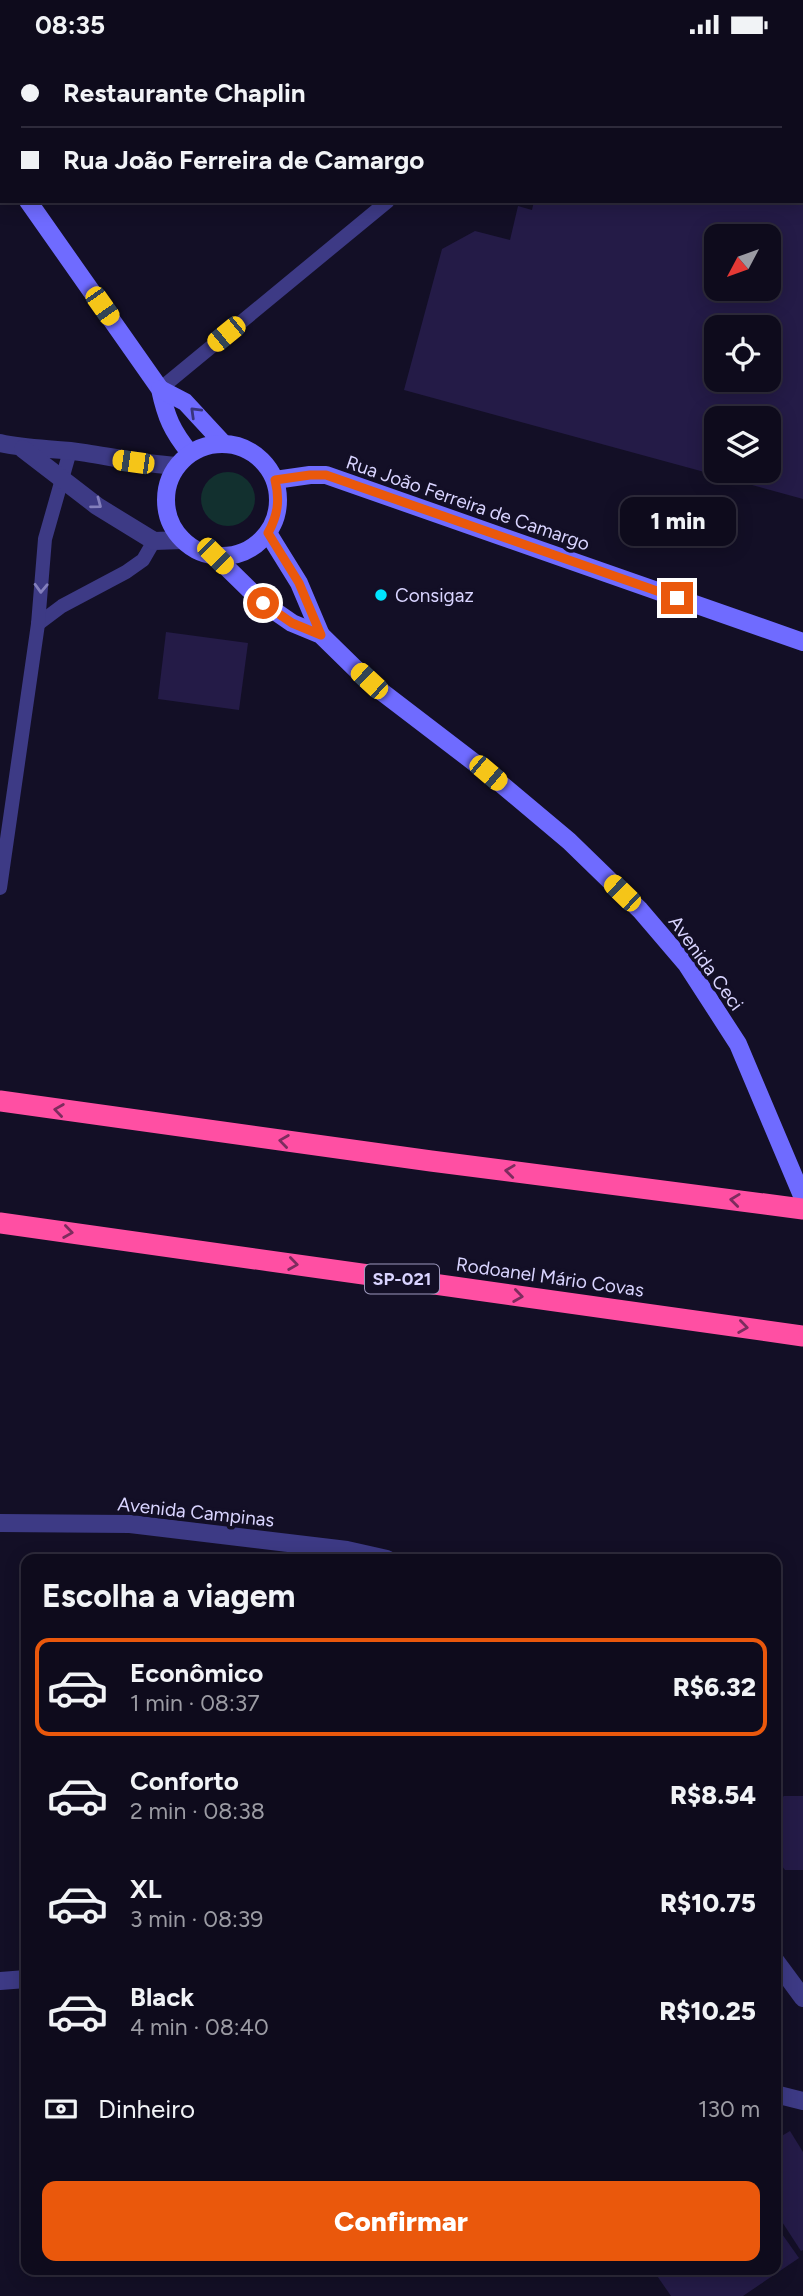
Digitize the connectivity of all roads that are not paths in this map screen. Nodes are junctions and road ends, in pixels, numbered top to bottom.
1 (29, 203) edge
2 (386, 203) edge
3 (160, 389) junction
4 (0, 443) edge
5 (223, 443) junction
6 (23, 449) junction
7 (70, 451) junction
8 (183, 460) junction
9 (62, 477) junction
10 (275, 480) junction
11 (268, 533) junction
12 (183, 540) junction
13 (154, 541) junction
14 (215, 556) junction
15 (38, 624) junction
16 (321, 635) junction
17 (803, 642) edge
18 (0, 888) edge
19 (0, 1101) edge
20 (803, 1198) edge
21 (803, 1209) edge
22 (0, 1223) edge
23 (803, 1336) edge
24 (0, 1523) edge
25 (364, 1554) edge
26 (781, 1968) edge
27 (21, 1979) edge
28 (0, 1980) edge
29 (803, 1998) edge
30 (781, 2096) edge
31 (803, 2101) edge

1 - 3 main road
2 - 3 lane
5 -> 3 main road
3 - 8 main road
4 - 6 street
5 - 8 main road
5 - 10 main road
6 - 7 street
6 - 9 street
7 - 8 street
7 - 9 lane
8 - 12 main road
9 -> 13 street
9 -> 15 lane
10 - 11 main road
10 - 17 main road, Rua João Ferreira de Camargo
11 - 14 main road
11 - 16 main road, Avenida Ceci
12 - 13 street
12 - 14 main road
13 - 15 lane
14 - 16 main road, Avenida Ceci
15 - 18 lane
16 - 20 main road, Avenida Ceci
21 -> 19 highway
22 -> 23 highway, Rodoanel Mário Covas / SP-021
24 - 25 street, Avenida Campinas
26 - 29 street
27 - 28 street
30 - 31 street

